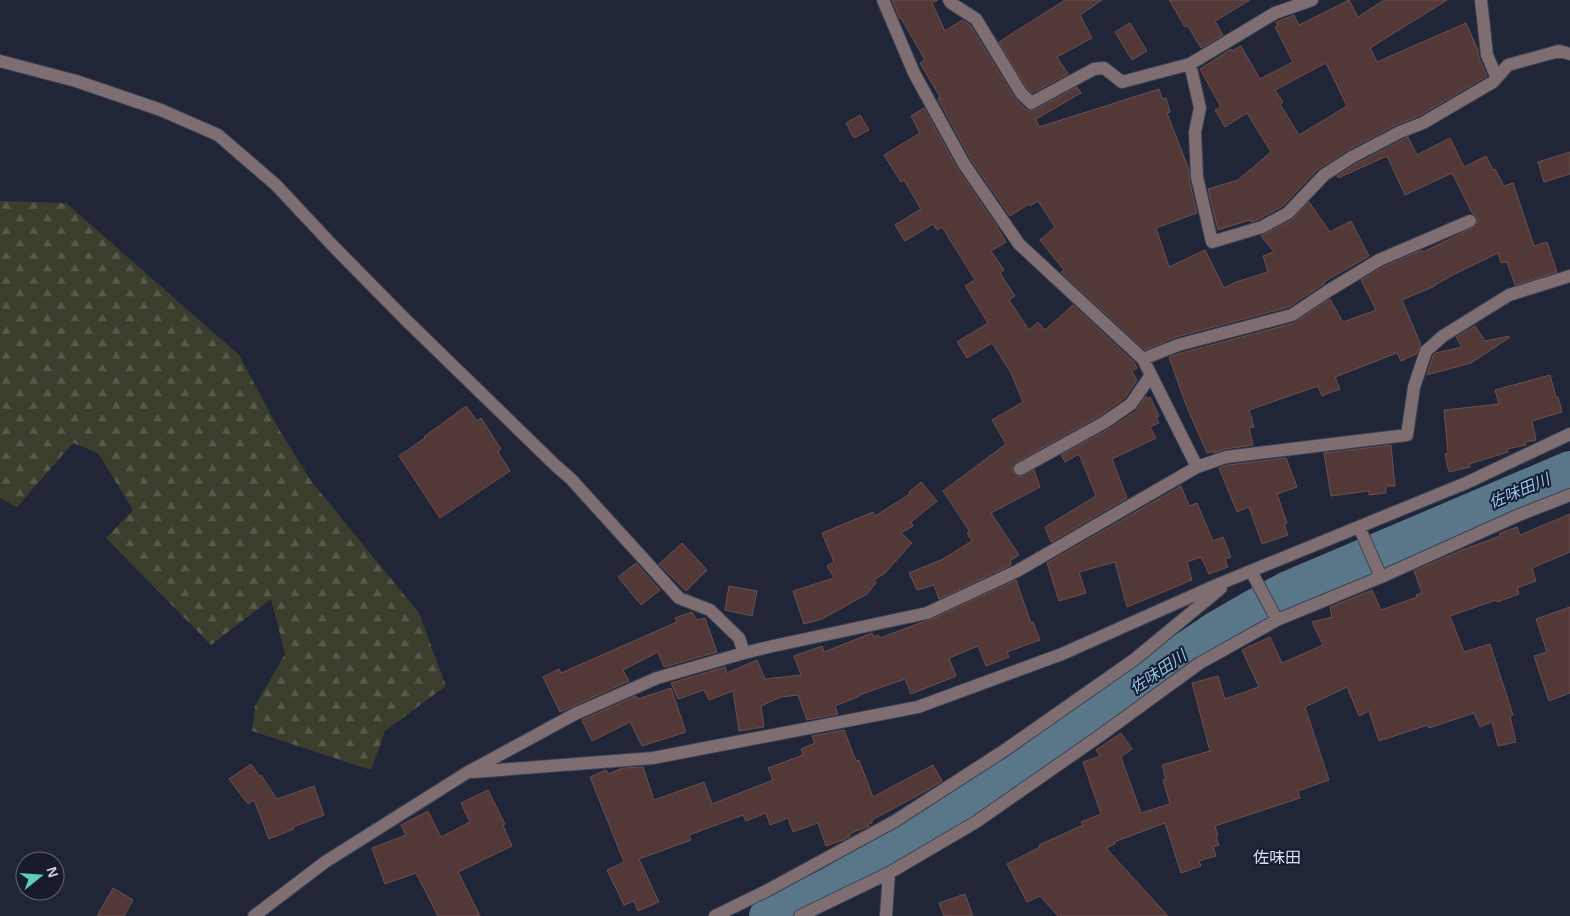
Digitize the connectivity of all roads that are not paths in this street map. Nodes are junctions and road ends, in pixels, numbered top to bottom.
1 (883, 0) edge
2 (949, 0) edge
3 (1312, 0) edge
4 (1481, 0) edge
5 (1570, 54) edge
6 (0, 61) edge
7 (1190, 64) junction
8 (1496, 76) junction
9 (1470, 221) dead end
10 (1570, 276) edge
11 (1143, 359) junction
12 (1151, 375) junction
13 (1570, 434) edge
14 (1197, 467) junction
15 (1020, 469) dead end
16 (1570, 495) edge
17 (1361, 530) junction
18 (1254, 575) junction
19 (1380, 575) junction
20 (1232, 578) junction
21 (1276, 618) junction
22 (744, 653) junction
23 (468, 772) junction
24 (889, 873) junction
25 (254, 916) edge
26 (716, 916) edge
27 (800, 916) edge
28 (886, 916) edge

1 - 11 street
2 - 7 street
3 - 7 street
4 - 8 street
5 - 8 street
6 - 22 street
7 - 8 street
9 - 11 street
10 - 14 street
11 - 12 street
12 - 14 street
12 - 15 street
13 - 17 street
14 - 22 street
16 - 19 street
17 - 18 street
17 - 19 street
18 - 20 street
18 - 21 street
19 - 21 street
20 - 23 street
20 - 26 street
21 - 24 street
22 - 23 street
23 - 25 street
24 - 27 street
24 - 28 street

